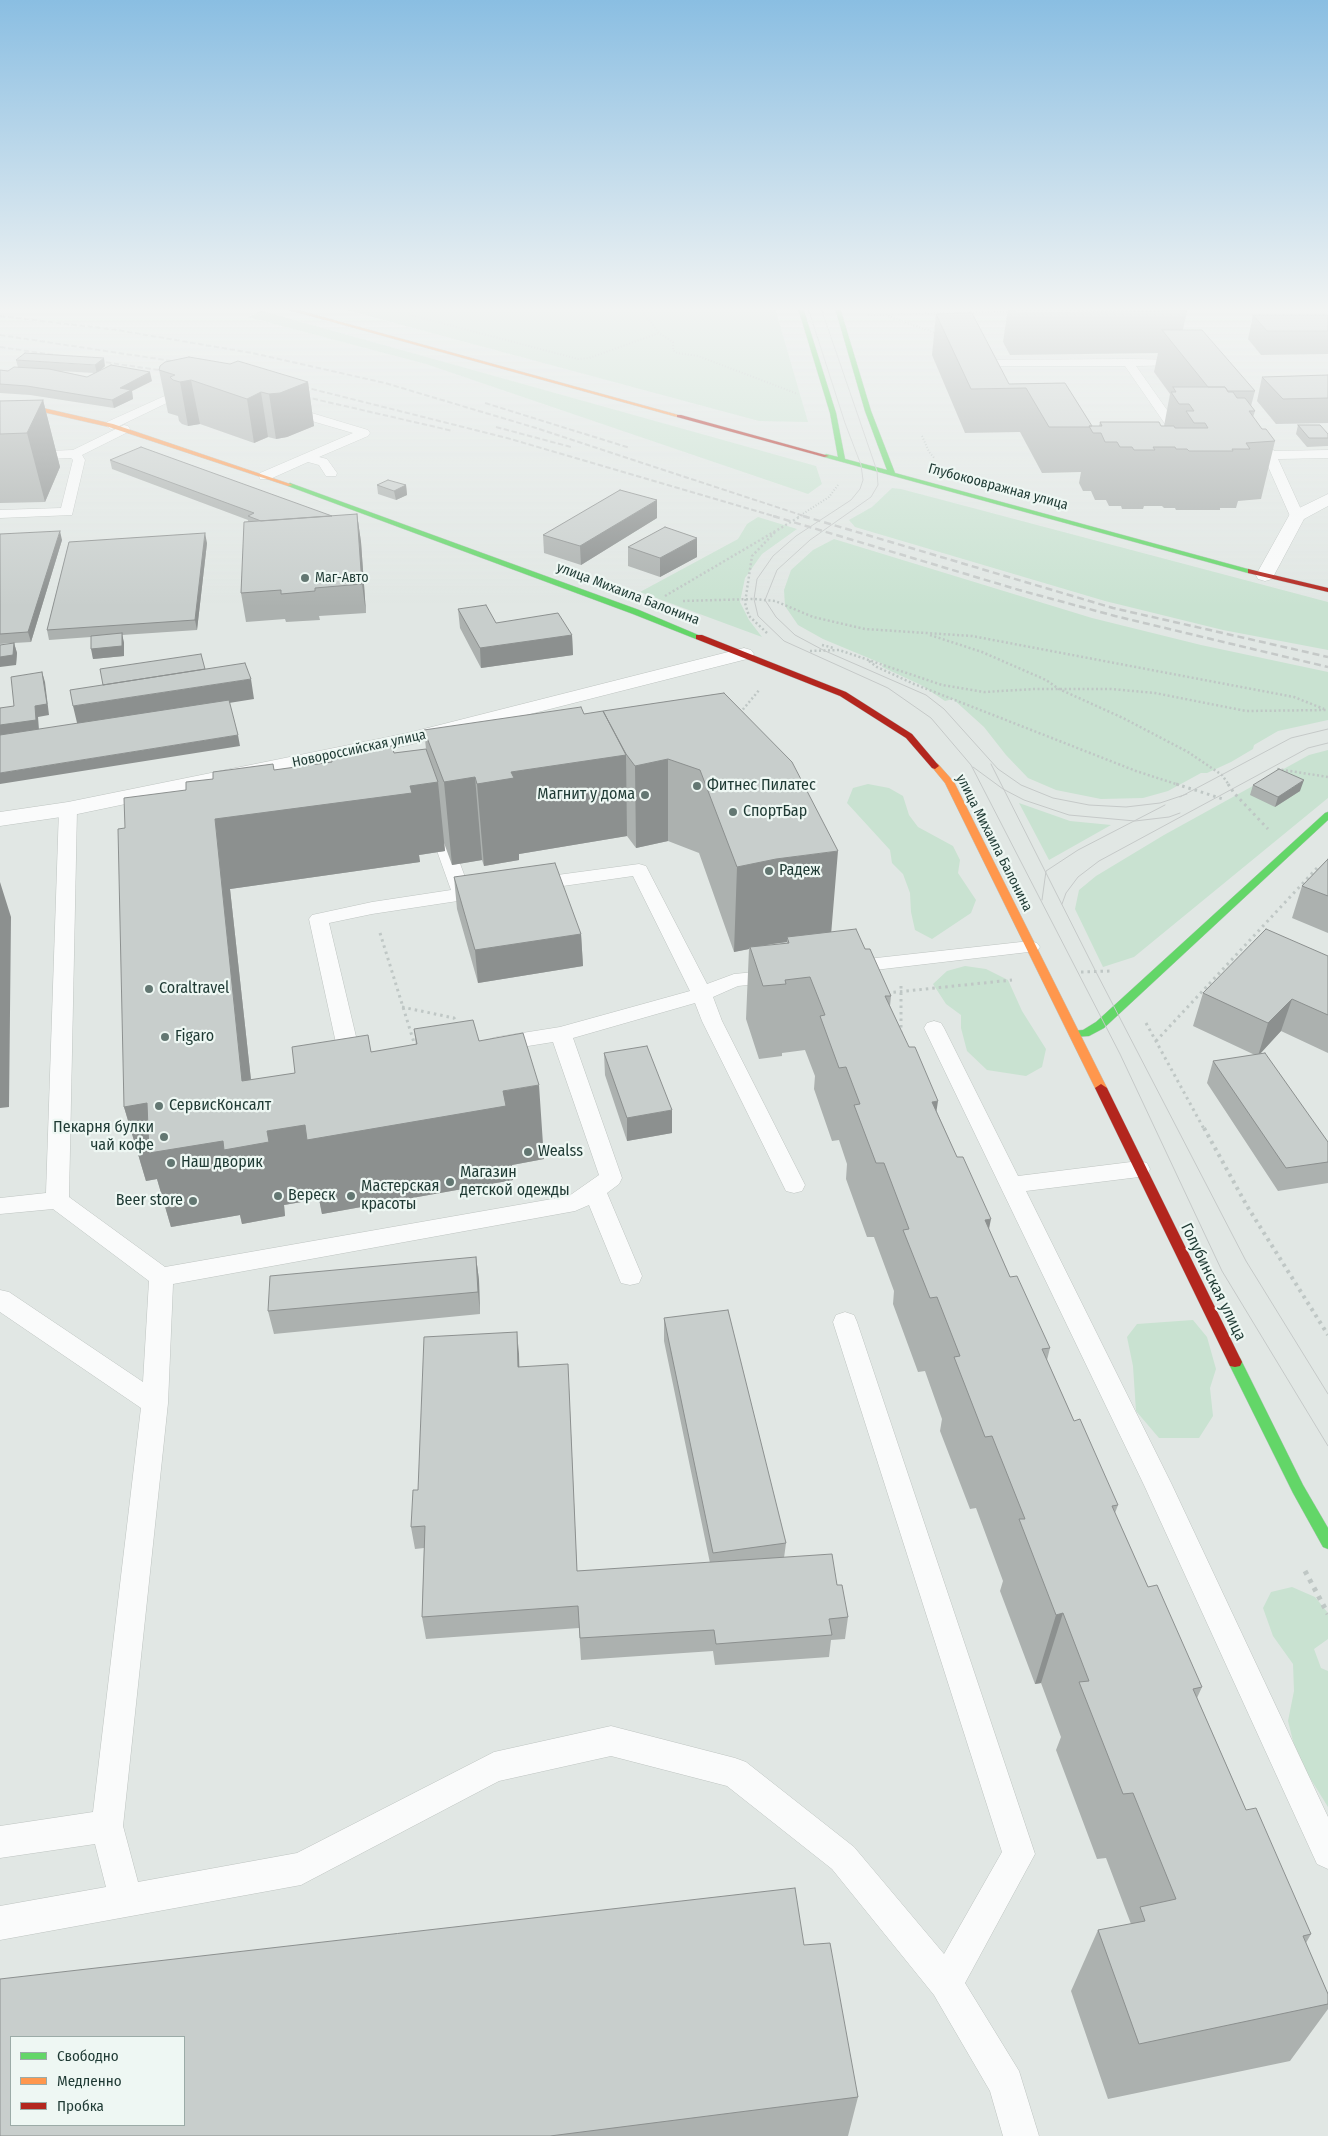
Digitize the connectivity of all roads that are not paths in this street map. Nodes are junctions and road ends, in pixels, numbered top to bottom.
1 (33, 408) edge
2 (147, 408) edge
3 (279, 408) edge
4 (649, 408) edge
5 (830, 408) edge
6 (867, 408) edge
7 (1162, 408) edge
8 (111, 425) junction
9 (836, 428) junction
10 (124, 429) junction
11 (734, 431) junction
12 (824, 435) dead end
13 (1162, 437) edge
14 (802, 438) dead end
15 (1236, 441) edge
16 (75, 454) junction
17 (1270, 454) junction
18 (1328, 454) edge
19 (0, 457) edge
20 (308, 458) junction
21 (842, 460) junction
22 (331, 472) dead end
23 (892, 474) junction
24 (265, 476) junction
25 (1328, 499) edge
26 (0, 514) edge
27 (1297, 516) junction
28 (1265, 575) junction
29 (1328, 590) edge
30 (744, 654) junction
31 (429, 803) edge
32 (68, 809) junction
33 (1328, 815) edge
34 (0, 819) edge
35 (521, 886) edge
36 (501, 889) edge
37 (462, 894) junction
38 (1030, 947) junction
39 (831, 969) edge
40 (802, 973) edge
41 (702, 994) junction
42 (934, 1028) dead end
43 (561, 1034) junction
44 (1075, 1034) junction
45 (469, 1049) edge
46 (372, 1067) edge
47 (1139, 1169) junction
48 (794, 1185) dead end
49 (1011, 1185) junction
50 (594, 1190) junction
51 (57, 1200) junction
52 (0, 1206) edge
53 (630, 1276) dead end
54 (161, 1277) junction
55 (0, 1299) edge
56 (845, 1322) dead end
57 (155, 1403) junction
58 (1328, 1542) edge
59 (107, 1826) junction
60 (0, 1842) edge
61 (1328, 1853) edge
62 (126, 1900) junction
63 (0, 1923) edge
64 (946, 1983) junction
65 (1021, 2136) edge

1 - 8 main road, улица Михаила Балонина
2 - 8 lane
3 - 20 lane
4 - 11 main road, Глубокоовражная улица
5 - 9 main road
6 - 23 main road
7 - 13 lane
8 - 10 main road, улица Михаила Балонина
9 - 12 main road
9 - 21 main road
10 - 16 lane
10 - 24 main road, улица Михаила Балонина
11 - 14 main road
11 - 21 main road, Глубокоовражная улица
15 - 17 lane
16 - 19 lane
16 - 26 lane
17 - 18 lane
17 - 27 lane
20 - 22 lane
20 - 24 lane
21 - 23 main road, Глубокоовражная улица
23 - 28 main road, Глубокоовражная улица
24 - 30 main road, улица Михаила Балонина
25 - 27 street
27 - 28 street
28 - 29 main road, Глубокоовражная улица
30 - 32 street, Новороссийская улица
30 - 38 main road, улица Михаила Балонина
31 - 37 lane
32 - 34 street, Новороссийская улица
32 - 51 lane
33 - 44 main road
35 - 41 lane
36 - 37 lane
37 - 46 lane
38 - 39 lane
38 - 44 main road, улица Михаила Балонина
40 - 41 lane
41 - 43 lane
41 - 48 lane
42 - 49 lane
43 - 45 lane
43 - 50 lane
44 - 47 main road, Голубинская улица
47 - 49 lane
47 - 58 main road, Голубинская улица
49 - 61 lane
50 - 53 lane
50 - 54 lane
51 - 52 lane
51 - 54 lane
54 - 57 lane
55 - 57 lane
56 - 64 lane
57 - 59 lane
59 - 60 lane
59 - 62 lane
62 - 63 lane
62 - 64 lane
64 - 65 lane

